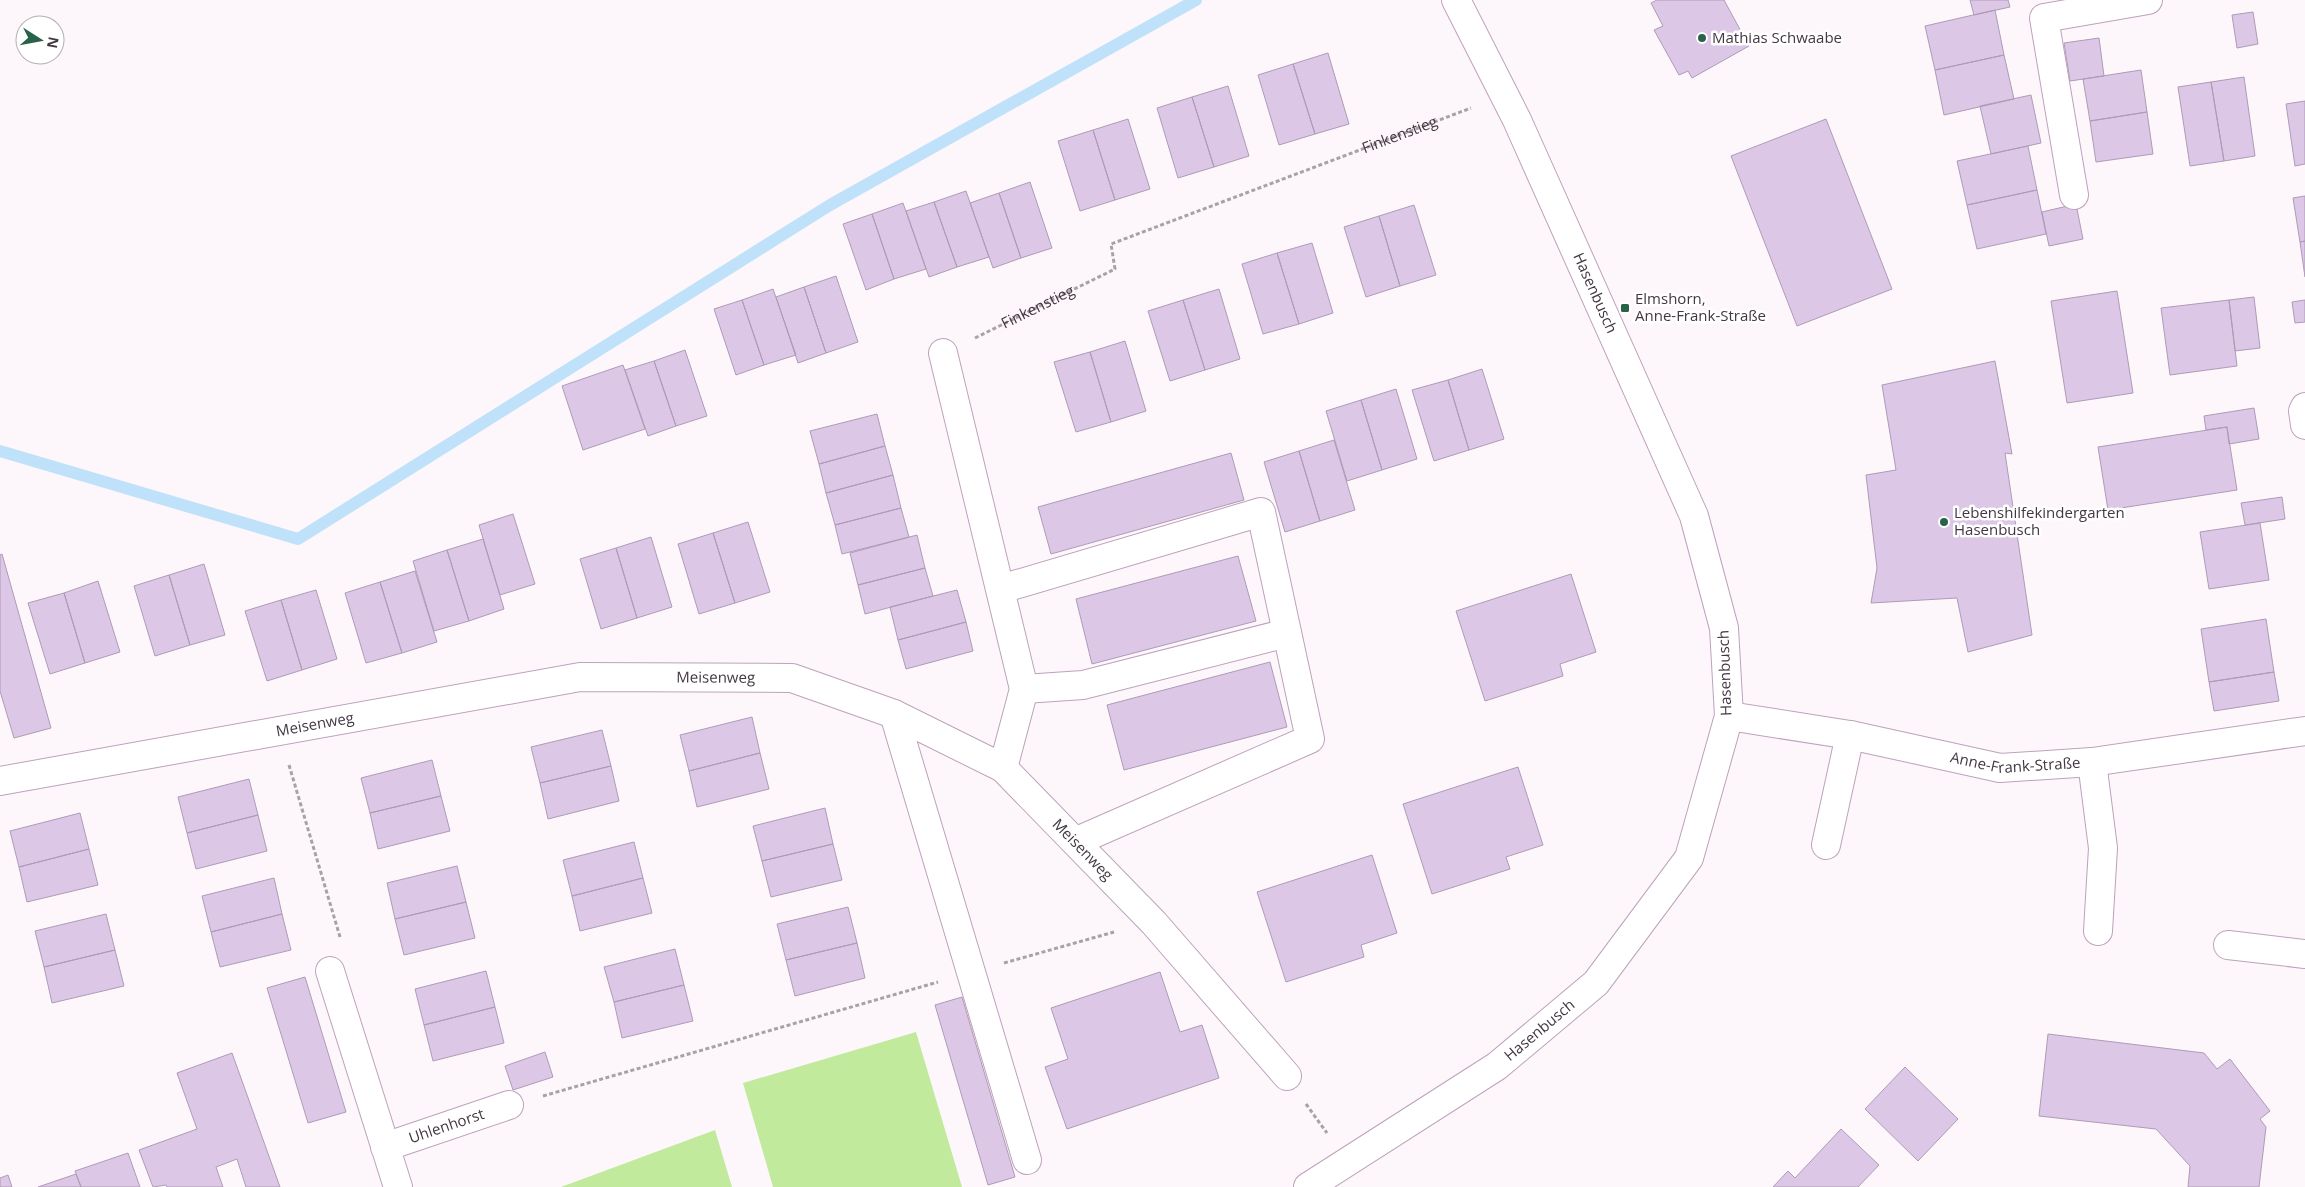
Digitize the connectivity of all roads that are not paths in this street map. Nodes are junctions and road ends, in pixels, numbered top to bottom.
1 (1456, 0) edge
2 (2148, 0) edge
3 (2074, 195) dead end
4 (943, 353) road end
5 (2305, 407) edge
6 (2305, 425) edge
7 (1001, 589) junction
8 (1287, 634) junction
9 (1024, 689) junction
10 (894, 714) junction
11 (1729, 716) junction
12 (2305, 731) edge
13 (1850, 736) junction
14 (2092, 762) junction
15 (1004, 768) junction
16 (0, 781) edge
17 (1077, 841) junction
18 (1826, 845) dead end
19 (2098, 931) dead end
20 (2228, 945) dead end
21 (2305, 954) edge
22 (330, 971) dead end
23 (1287, 1076) road end
24 (509, 1105) road end
25 (385, 1148) junction
26 (1027, 1160) dead end
27 (398, 1187) edge
28 (1308, 1187) edge

1 - 11 street, Hasenbusch
2 - 3 street
4 - 7 street
5 - 6 street
7 - 8 street
7 - 9 street
8 - 9 street
8 - 17 street
9 - 15 street
10 - 15 street, Meisenweg
10 - 16 street, Meisenweg
10 - 26 street
11 - 13 street, Anne-Frank-Straße
11 - 28 street, Hasenbusch
12 - 14 street, Anne-Frank-Straße
13 - 14 street, Anne-Frank-Straße
13 - 18 street
14 - 19 street
15 - 17 street, Meisenweg
17 - 23 street, Meisenweg
20 - 21 street
22 - 25 street
24 - 25 street, Uhlenhorst
25 - 27 street

